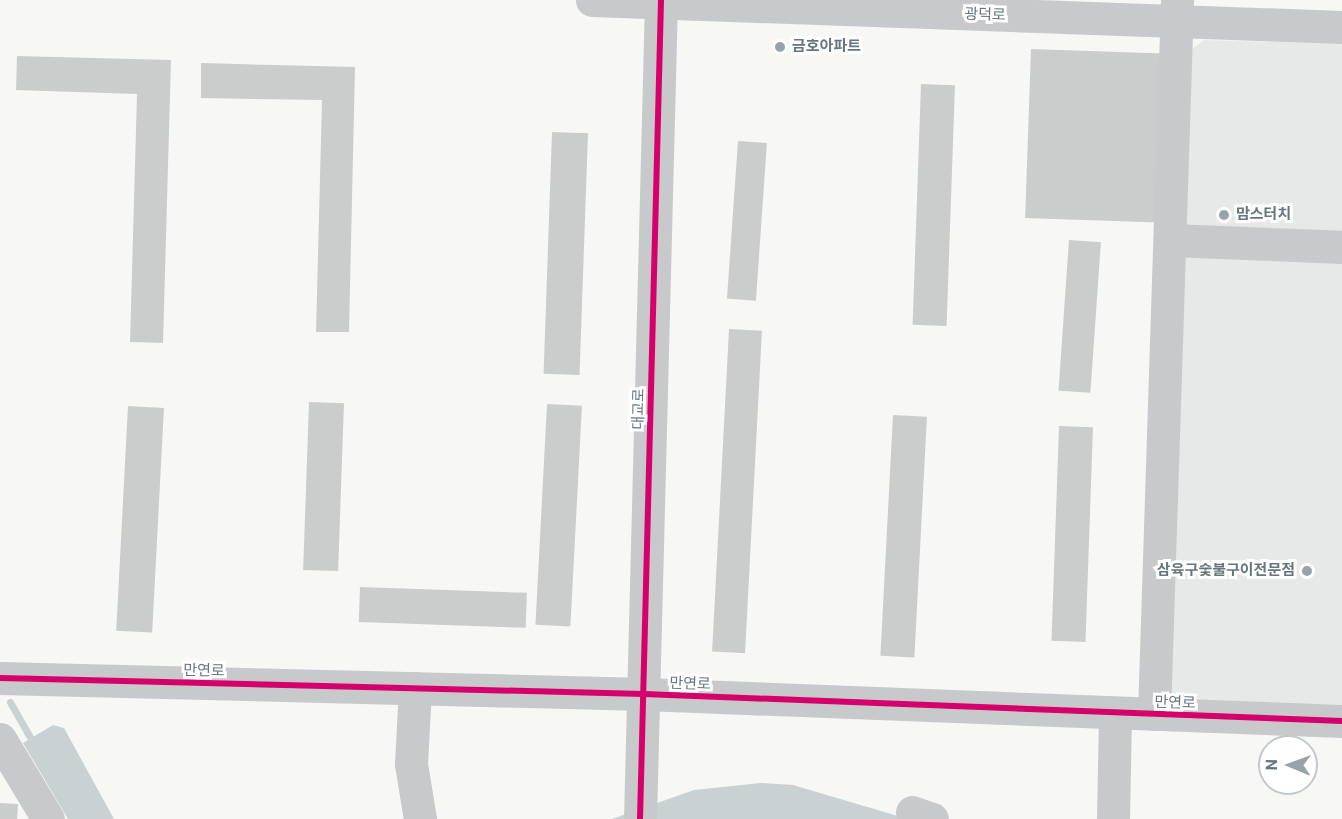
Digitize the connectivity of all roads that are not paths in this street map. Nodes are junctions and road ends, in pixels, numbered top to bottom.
1 (592, 0) edge
2 (661, 1) edge
3 (1177, 11) edge
4 (1342, 27) edge
5 (1170, 240) junction
6 (1342, 247) edge
7 (0, 678) edge
8 (415, 688) junction
9 (644, 694) junction
10 (1115, 714) junction
11 (1154, 714) junction
12 (1342, 721) edge
13 (0, 739) edge
14 (640, 807) edge
15 (45, 818) edge
16 (420, 819) edge
17 (1113, 819) edge

1 - 2 street, 광덕로
2 - 3 street, 광덕로
2 - 9 street, 대교로
3 - 4 street, 광덕로
3 - 5 street
5 - 6 street
5 - 11 street
7 - 8 street, 만연로
8 - 9 street, 만연로
8 - 16 street
9 - 10 street, 만연로
9 - 14 street, 대교로
10 - 11 street, 만연로
10 - 17 street
11 - 12 street, 만연로
13 - 15 street

